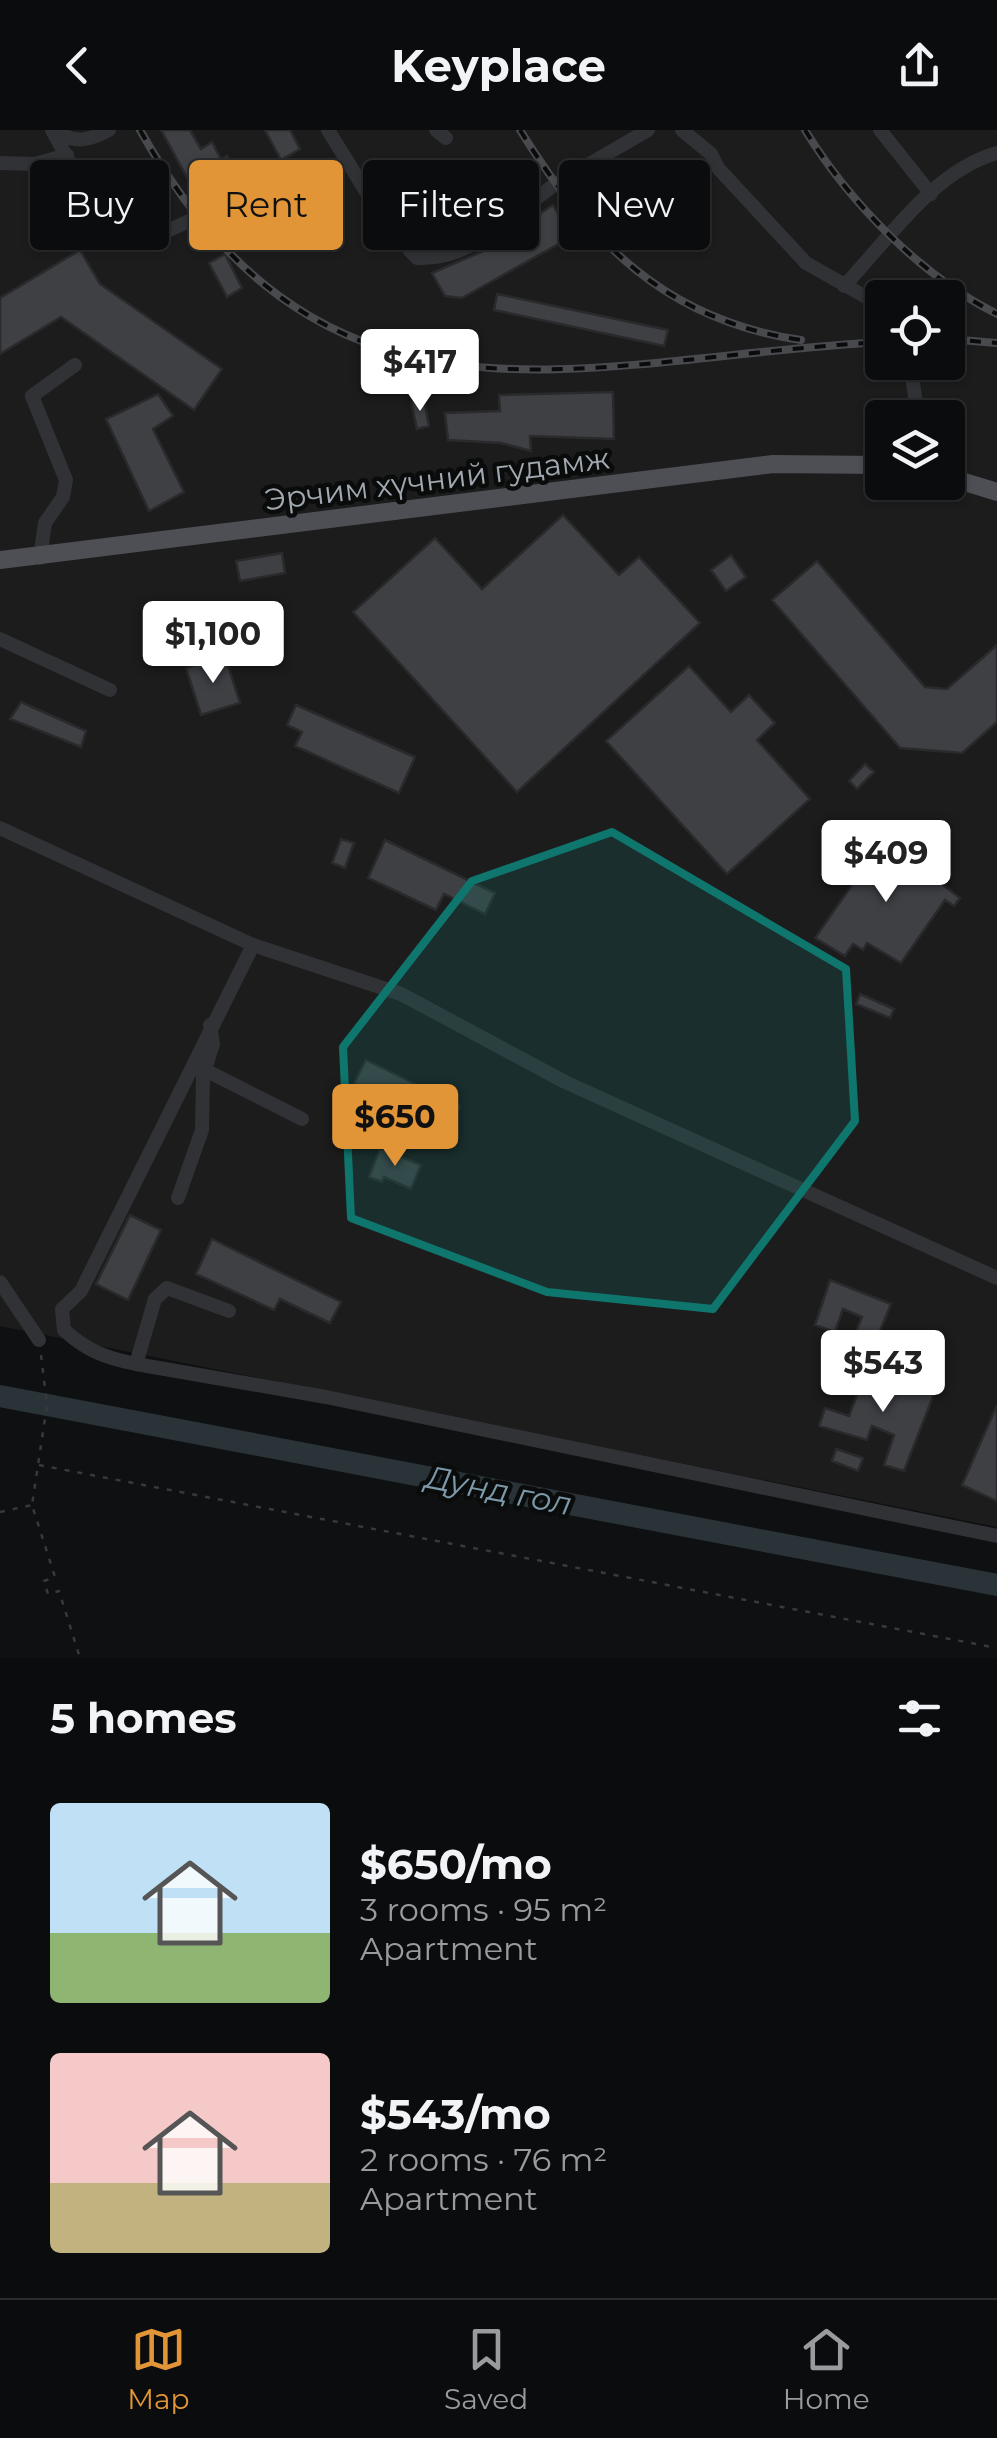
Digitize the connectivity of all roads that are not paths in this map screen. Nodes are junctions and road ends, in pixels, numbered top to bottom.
1 (54, 130) edge
2 (110, 130) edge
3 (328, 130) edge
4 (648, 130) edge
5 (682, 130) edge
6 (880, 130) edge
7 (997, 153) edge
8 (66, 156) junction
9 (0, 164) edge
10 (930, 194) junction
11 (189, 221) edge
12 (844, 286) junction
13 (865, 297) edge
14 (75, 365) dead end
15 (865, 465) edge
16 (965, 482) edge
17 (997, 492) edge
18 (40, 558) junction
19 (0, 560) edge
20 (0, 639) edge
21 (110, 690) dead end
22 (0, 828) edge
23 (254, 945) junction
24 (210, 1024) junction
25 (206, 1070) junction
26 (302, 1119) dead end
27 (178, 1198) dead end
28 (997, 1278) edge
29 (0, 1282) edge
30 (229, 1312) dead end
31 (40, 1340) road end
32 (136, 1364) junction
33 (997, 1536) edge

1 - 2 street
1 - 8 street
3 - 4 street
5 - 12 street
6 - 10 street
7 - 10 street
8 - 9 street
8 - 11 street
10 - 12 street
12 - 13 street
14 - 18 street
15 - 18 main road, Эрчим хүчний гудамж
16 - 17 main road
18 - 19 main road, Эрчим хүчний гудамж
20 - 21 street
22 - 23 street
23 - 24 street
23 - 28 street
24 - 25 street
24 - 32 street
25 - 26 street
25 - 27 street
29 - 31 street
30 - 32 street
32 - 33 street

